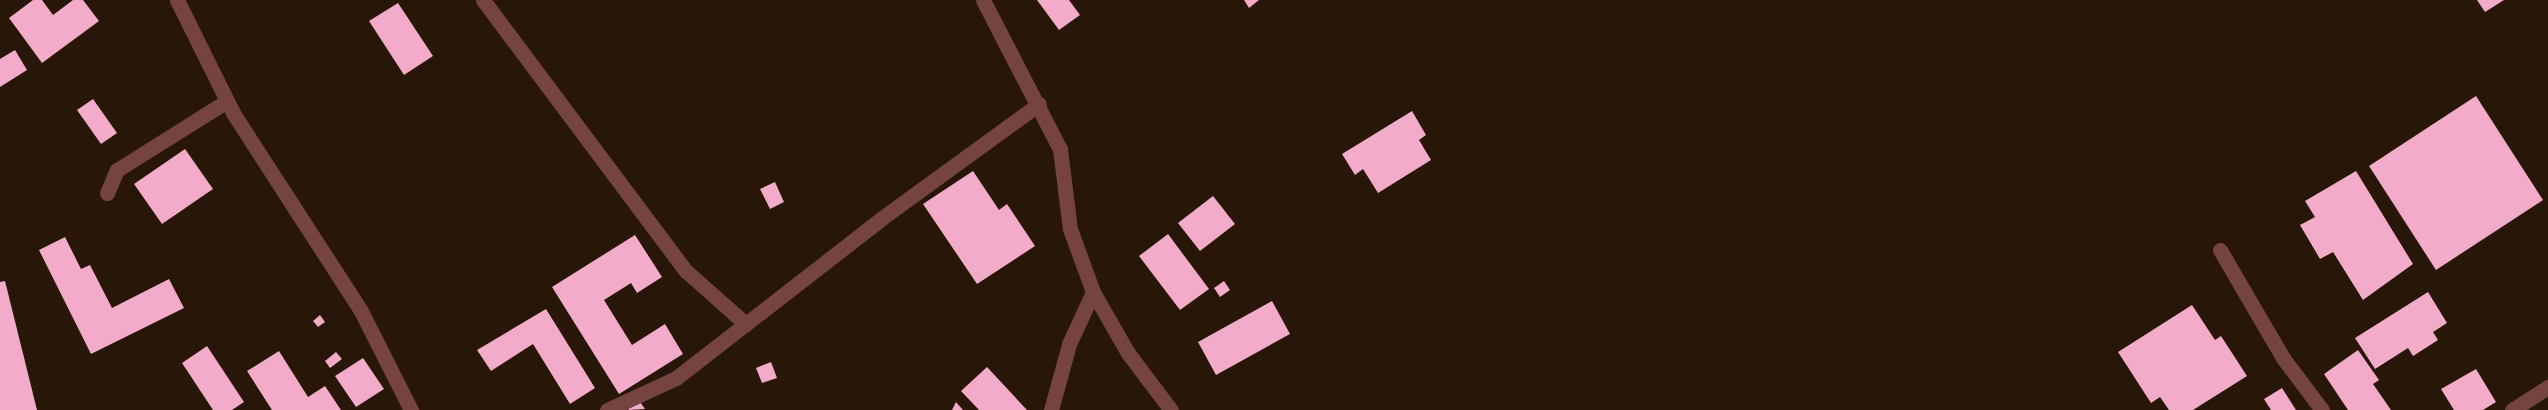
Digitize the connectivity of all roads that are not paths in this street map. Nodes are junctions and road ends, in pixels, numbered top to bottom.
1 (178, 0) edge
2 (483, 0) edge
3 (983, 0) edge
4 (227, 101) junction
5 (1039, 104) junction
6 (107, 193) dead end
7 (2220, 250) dead end
8 (1093, 292) junction
9 (746, 324) junction
10 (2548, 387) edge
11 (411, 410) edge
12 (607, 410) edge
13 (1050, 410) edge
14 (1171, 410) edge
15 (2322, 410) edge
16 (2512, 410) edge

1 - 4 street
2 - 9 street
3 - 5 street
4 - 6 street
4 - 11 street
5 - 8 street
5 - 9 street
7 - 15 street
8 - 13 street
8 - 14 street
9 - 12 street
10 - 16 street

